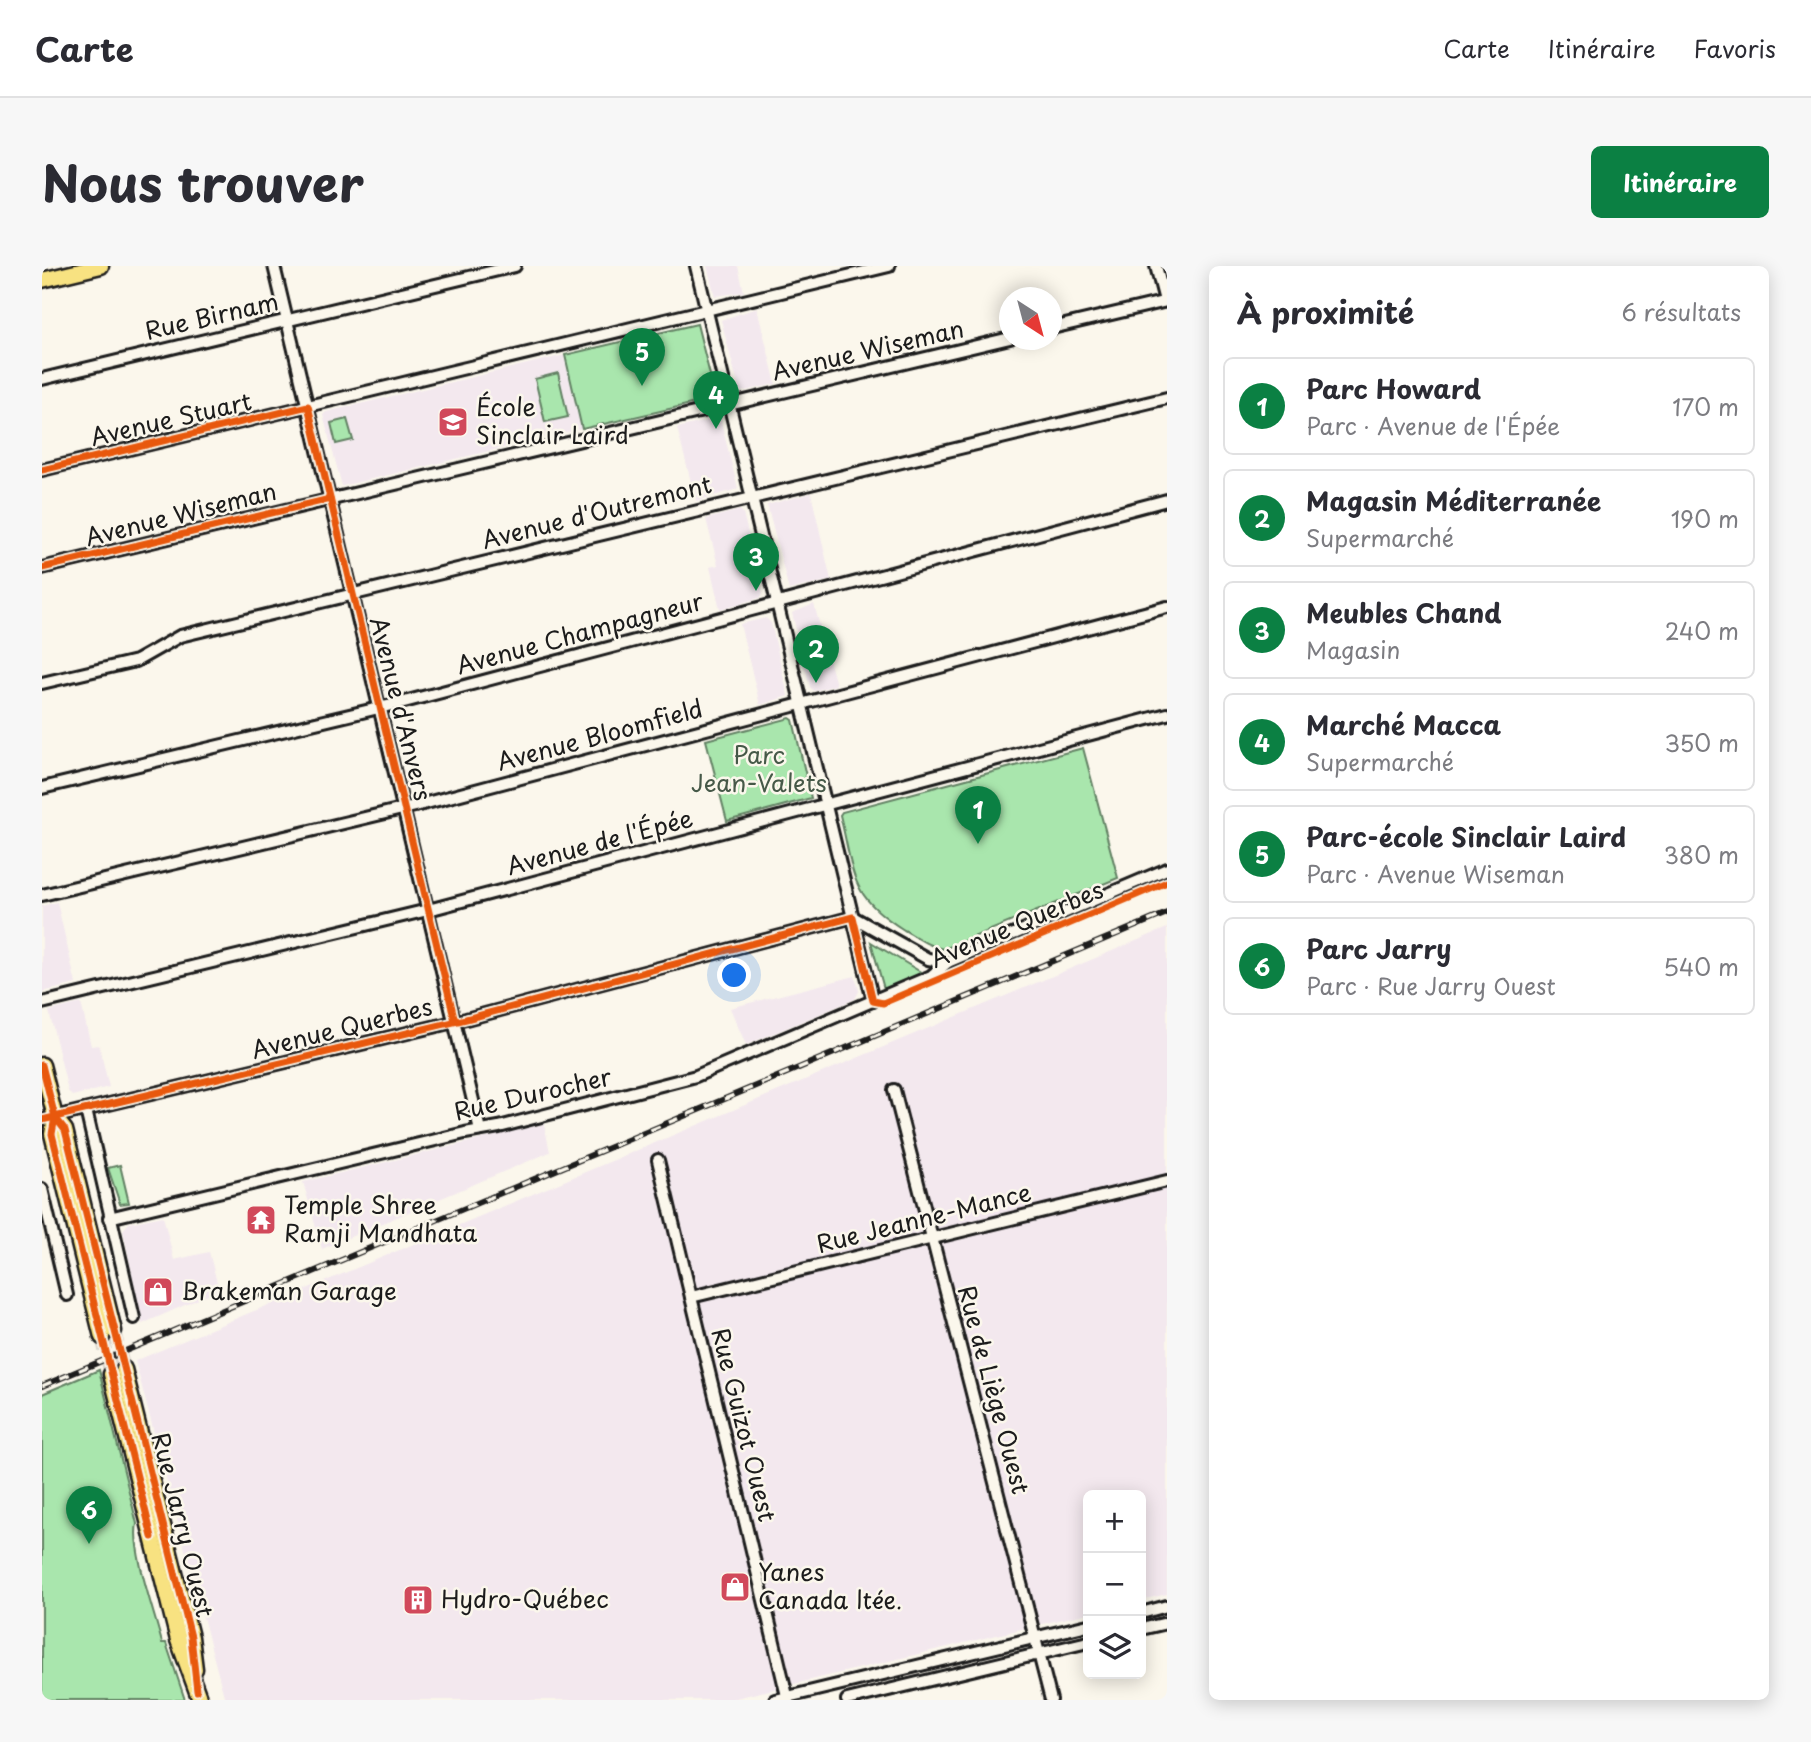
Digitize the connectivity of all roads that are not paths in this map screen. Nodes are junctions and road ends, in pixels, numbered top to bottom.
1 (101, 266) edge
2 (274, 266) edge
3 (514, 266) edge
4 (696, 266) edge
5 (889, 266) edge
6 (1156, 266) edge
7 (42, 280) edge
8 (1163, 280) edge
9 (1166, 301) edge
10 (706, 310) junction
11 (287, 321) junction
12 (1062, 326) edge
13 (999, 341) edge
14 (42, 379) edge
15 (1167, 398) edge
16 (729, 405) junction
17 (308, 406) junction
18 (42, 470) edge
19 (752, 498) junction
20 (330, 499) junction
21 (1167, 500) edge
22 (42, 568) edge
23 (353, 594) junction
24 (778, 604) junction
25 (1167, 607) edge
26 (42, 683) edge
27 (802, 704) junction
28 (380, 707) junction
29 (1167, 715) edge
30 (42, 789) edge
31 (827, 805) junction
32 (405, 808) junction
33 (1167, 869) edge
34 (42, 895) edge
35 (429, 910) junction
36 (853, 917) junction
37 (948, 962) junction
38 (873, 1001) junction
39 (42, 1003) edge
40 (455, 1021) junction
41 (42, 1065) edge
42 (894, 1090) dead end
43 (86, 1110) junction
44 (48, 1119) edge
45 (480, 1130) junction
46 (658, 1160) dead end
47 (1167, 1181) edge
48 (42, 1189) edge
49 (109, 1218) junction
50 (47, 1232) edge
51 (932, 1238) junction
52 (67, 1295) dead end
53 (691, 1297) junction
54 (134, 1318) dead end
55 (108, 1334) tunnel mouth
56 (117, 1372) tunnel mouth
57 (1167, 1606) edge
58 (1146, 1612) edge
59 (1167, 1623) edge
60 (1083, 1626) edge
61 (1146, 1628) edge
62 (1035, 1637) junction
63 (1083, 1643) edge
64 (1039, 1654) junction
65 (199, 1696) edge
66 (788, 1698) edge
67 (775, 1700) edge
68 (846, 1700) edge
69 (1051, 1700) edge

1 - 7 main road
2 - 11 street, Avenue d'Anvers
3 - 11 street, Rue Birnam
4 - 10 street
5 - 10 street, Avenue Stuart
6 - 8 street
8 - 9 street
9 - 12 street
10 - 16 street
10 - 17 street, Avenue Stuart
11 - 14 street, Rue Birnam
11 - 17 street, Avenue d'Anvers
13 - 16 street, Avenue Wiseman
15 - 19 street, Avenue d'Outremont
16 - 19 street
16 - 20 street, Avenue Wiseman
17 - 18 street, Avenue Stuart
17 - 20 street, Avenue d'Anvers
19 - 23 street, Avenue d'Outremont
19 - 24 street
20 - 22 street, Avenue Wiseman
20 - 23 street, Avenue d'Anvers
21 - 24 street, Avenue Champagneur
23 - 26 street, Avenue d'Outremont
23 - 28 street, Avenue d'Anvers
24 - 27 street
24 - 28 street, Avenue Champagneur
25 - 27 street, Avenue Bloomfield
27 - 31 street
27 - 32 street, Avenue Bloomfield
28 - 30 street, Avenue Champagneur
28 - 32 street, Avenue d'Anvers
29 - 31 street, Avenue de l'Épée
31 - 35 street, Avenue de l'Épée
31 - 36 street
32 - 34 street, Avenue Bloomfield
32 - 35 street, Avenue d'Anvers
33 - 37 street, Avenue Querbes
35 - 39 street, Avenue de l'Épée
35 - 40 street, Avenue d'Anvers
36 - 37 street, Avenue Querbes
36 - 38 street
36 - 40 street, Avenue Querbes
37 - 38 street, Rue Durocher
38 - 45 street, Rue Durocher
40 - 43 street, Avenue Querbes
40 - 45 street, Avenue d'Anvers
41 - 44 main road
42 - 51 street, Rue de Liège Ouest
43 - 44 street, Avenue Querbes
43 - 49 street
44 - 55 main road
45 - 49 street, Rue Durocher
46 - 53 street, Rue Guizot Ouest
47 - 51 street, Rue Jeanne-Mance
48 - 50 street
49 - 54 street
50 - 52 street
51 - 53 street, Rue Jeanne-Mance
51 - 62 street, Rue de Liège Ouest
53 - 66 street, Rue Guizot Ouest
56 - 65 main road, Rue Jarry Ouest
57 - 58 street
59 - 61 street
60 - 62 street
62 - 64 street, Rue de Liège Ouest
62 - 66 street
63 - 64 street
64 - 68 street
64 - 69 street, Rue de Liège Ouest
66 - 67 street

